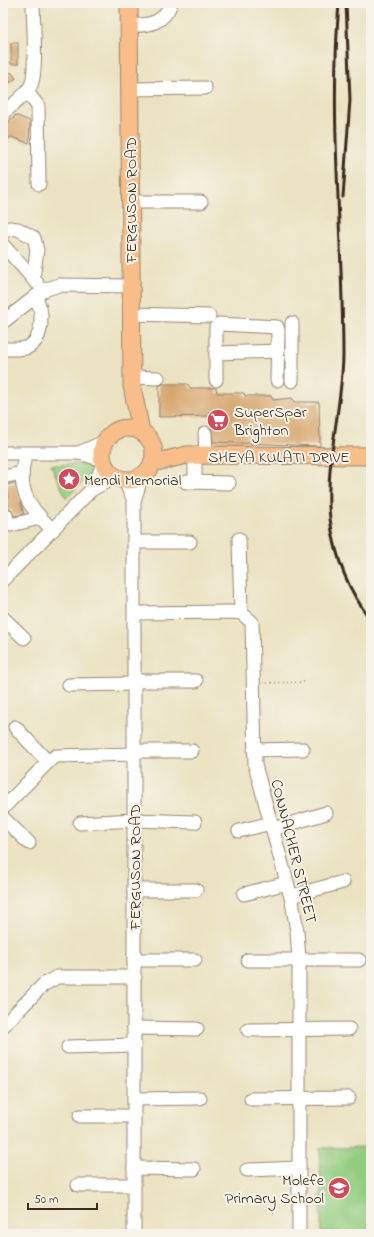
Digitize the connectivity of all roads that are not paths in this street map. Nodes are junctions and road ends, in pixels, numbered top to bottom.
1 (33, 3) edge
2 (129, 3) edge
3 (171, 3) edge
4 (129, 26) junction
5 (130, 88) junction
6 (205, 88) dead end
7 (27, 92) junction
8 (3, 113) edge
9 (39, 184) dead end
10 (130, 202) junction
11 (201, 202) dead end
12 (3, 233) edge
13 (3, 245) edge
14 (33, 279) junction
15 (131, 286) junction
16 (39, 294) junction
17 (131, 314) junction
18 (208, 316) dead end
19 (3, 322) edge
20 (292, 323) dead end
21 (3, 349) edge
22 (278, 351) junction
23 (216, 353) junction
24 (132, 377) junction
25 (158, 378) dead end
26 (216, 380) dead end
27 (276, 380) dead end
28 (292, 381) dead end
29 (133, 398) junction
30 (120, 428) junction
31 (205, 433) dead end
32 (144, 434) junction
33 (104, 442) junction
34 (3, 453) edge
35 (79, 453) junction
36 (26, 454) junction
37 (196, 455) junction
38 (371, 456) edge
39 (103, 461) junction
40 (147, 469) junction
41 (22, 473) junction
42 (3, 477) edge
43 (119, 478) junction
44 (229, 483) dead end
45 (94, 488) junction
46 (134, 501) junction
47 (6, 515) dead end
48 (40, 518) junction
49 (53, 530) junction
50 (239, 539) dead end
51 (134, 542) junction
52 (190, 542) dead end
53 (3, 580) edge
54 (135, 613) junction
55 (241, 613) junction
56 (3, 618) edge
57 (24, 638) dead end
58 (196, 681) dead end
59 (134, 683) junction
60 (69, 685) dead end
61 (15, 727) dead end
62 (303, 749) dead end
63 (254, 750) junction
64 (192, 751) dead end
65 (134, 752) junction
66 (48, 762) junction
67 (3, 808) edge
68 (326, 813) dead end
69 (3, 818) edge
70 (134, 820) junction
71 (195, 822) dead end
72 (80, 823) dead end
73 (272, 826) junction
74 (239, 831) dead end
75 (29, 843) dead end
76 (343, 882) dead end
77 (287, 883) junction
78 (134, 890) junction
79 (196, 890) dead end
80 (244, 894) dead end
81 (291, 896) junction
82 (134, 960) junction
83 (195, 960) dead end
84 (248, 960) dead end
85 (299, 960) junction
86 (358, 960) dead end
87 (134, 977) junction
88 (5, 1019) edge
89 (134, 1028) junction
90 (198, 1029) dead end
91 (298, 1029) junction
92 (349, 1029) dead end
93 (248, 1030) dead end
94 (134, 1045) junction
95 (68, 1047) dead end
96 (200, 1098) dead end
97 (298, 1098) junction
98 (349, 1098) dead end
99 (134, 1099) junction
100 (251, 1099) dead end
101 (80, 1116) dead end
102 (134, 1116) junction
103 (134, 1168) junction
104 (299, 1168) junction
105 (194, 1169) dead end
106 (246, 1170) dead end
107 (78, 1185) dead end
108 (134, 1185) junction
109 (134, 1234) edge
110 (299, 1234) edge

1 - 7 street
2 - 4 main road, FERGUSON ROAD
3 - 4 street
4 - 5 main road, FERGUSON ROAD
5 - 6 street
5 - 10 main road, FERGUSON ROAD
7 - 8 street
7 - 9 street
10 - 11 street
10 - 15 main road, FERGUSON ROAD
12 - 14 street
13 - 14 street
14 - 16 street
15 - 16 street
15 - 17 main road, FERGUSON ROAD
16 - 19 street
16 - 21 street
17 - 18 street
17 - 24 main road, FERGUSON ROAD
20 - 28 street
22 - 23 street
22 - 23 street
22 - 27 street
23 - 26 street
24 - 25 street
24 - 29 main road, FERGUSON ROAD
29 - 30 main road, FERGUSON ROAD
29 - 32 main road, FERGUSON ROAD
30 - 32 main road
30 - 33 main road
31 - 37 street
32 - 37 main road, SHEYA KULATI DRIVE
32 - 40 main road
33 - 35 street
33 - 39 main road
34 - 36 street
35 - 36 street
35 - 39 street
36 - 41 street
37 - 38 main road, SHEYA KULATI DRIVE
37 - 40 main road, SHEYA KULATI DRIVE
37 - 44 street
39 - 43 main road
39 - 45 street
40 - 43 main road
40 - 46 street, FERGUSON ROAD
41 - 42 street
41 - 48 street
43 - 45 street
43 - 46 street, FERGUSON ROAD
45 - 49 street
46 - 51 street, FERGUSON ROAD
47 - 48 street
48 - 49 street
49 - 53 street
50 - 55 street
51 - 52 street
51 - 54 street, FERGUSON ROAD
54 - 55 street
54 - 59 street, FERGUSON ROAD
55 - 63 street, CONNACHER STREET
56 - 57 street
58 - 59 street
59 - 60 street
59 - 65 street, FERGUSON ROAD
61 - 66 street
62 - 63 street
63 - 73 street, CONNACHER STREET
64 - 65 street
65 - 66 street
65 - 70 street, FERGUSON ROAD
66 - 67 street
68 - 73 street
69 - 75 street
70 - 71 street
70 - 72 street
70 - 78 street, FERGUSON ROAD
73 - 74 street
73 - 77 street, CONNACHER STREET
76 - 81 street
77 - 80 street
77 - 81 street, CONNACHER STREET
78 - 79 street
78 - 82 street, FERGUSON ROAD
81 - 85 street, CONNACHER STREET
82 - 83 street
82 - 87 street, FERGUSON ROAD
84 - 85 street
85 - 86 street
85 - 91 street, CONNACHER STREET
87 - 88 street
87 - 89 street, FERGUSON ROAD
89 - 90 street
89 - 94 street, FERGUSON ROAD
91 - 92 street
91 - 93 street
91 - 97 street, CONNACHER STREET
94 - 95 street
94 - 99 street, FERGUSON ROAD
96 - 99 street
97 - 98 street
97 - 100 street
97 - 104 street, CONNACHER STREET
99 - 102 street, FERGUSON ROAD
101 - 102 street
102 - 103 street, FERGUSON ROAD
103 - 105 street
103 - 108 street, FERGUSON ROAD
104 - 106 street
104 - 110 street, CONNACHER STREET
107 - 108 street
108 - 109 street, FERGUSON ROAD

